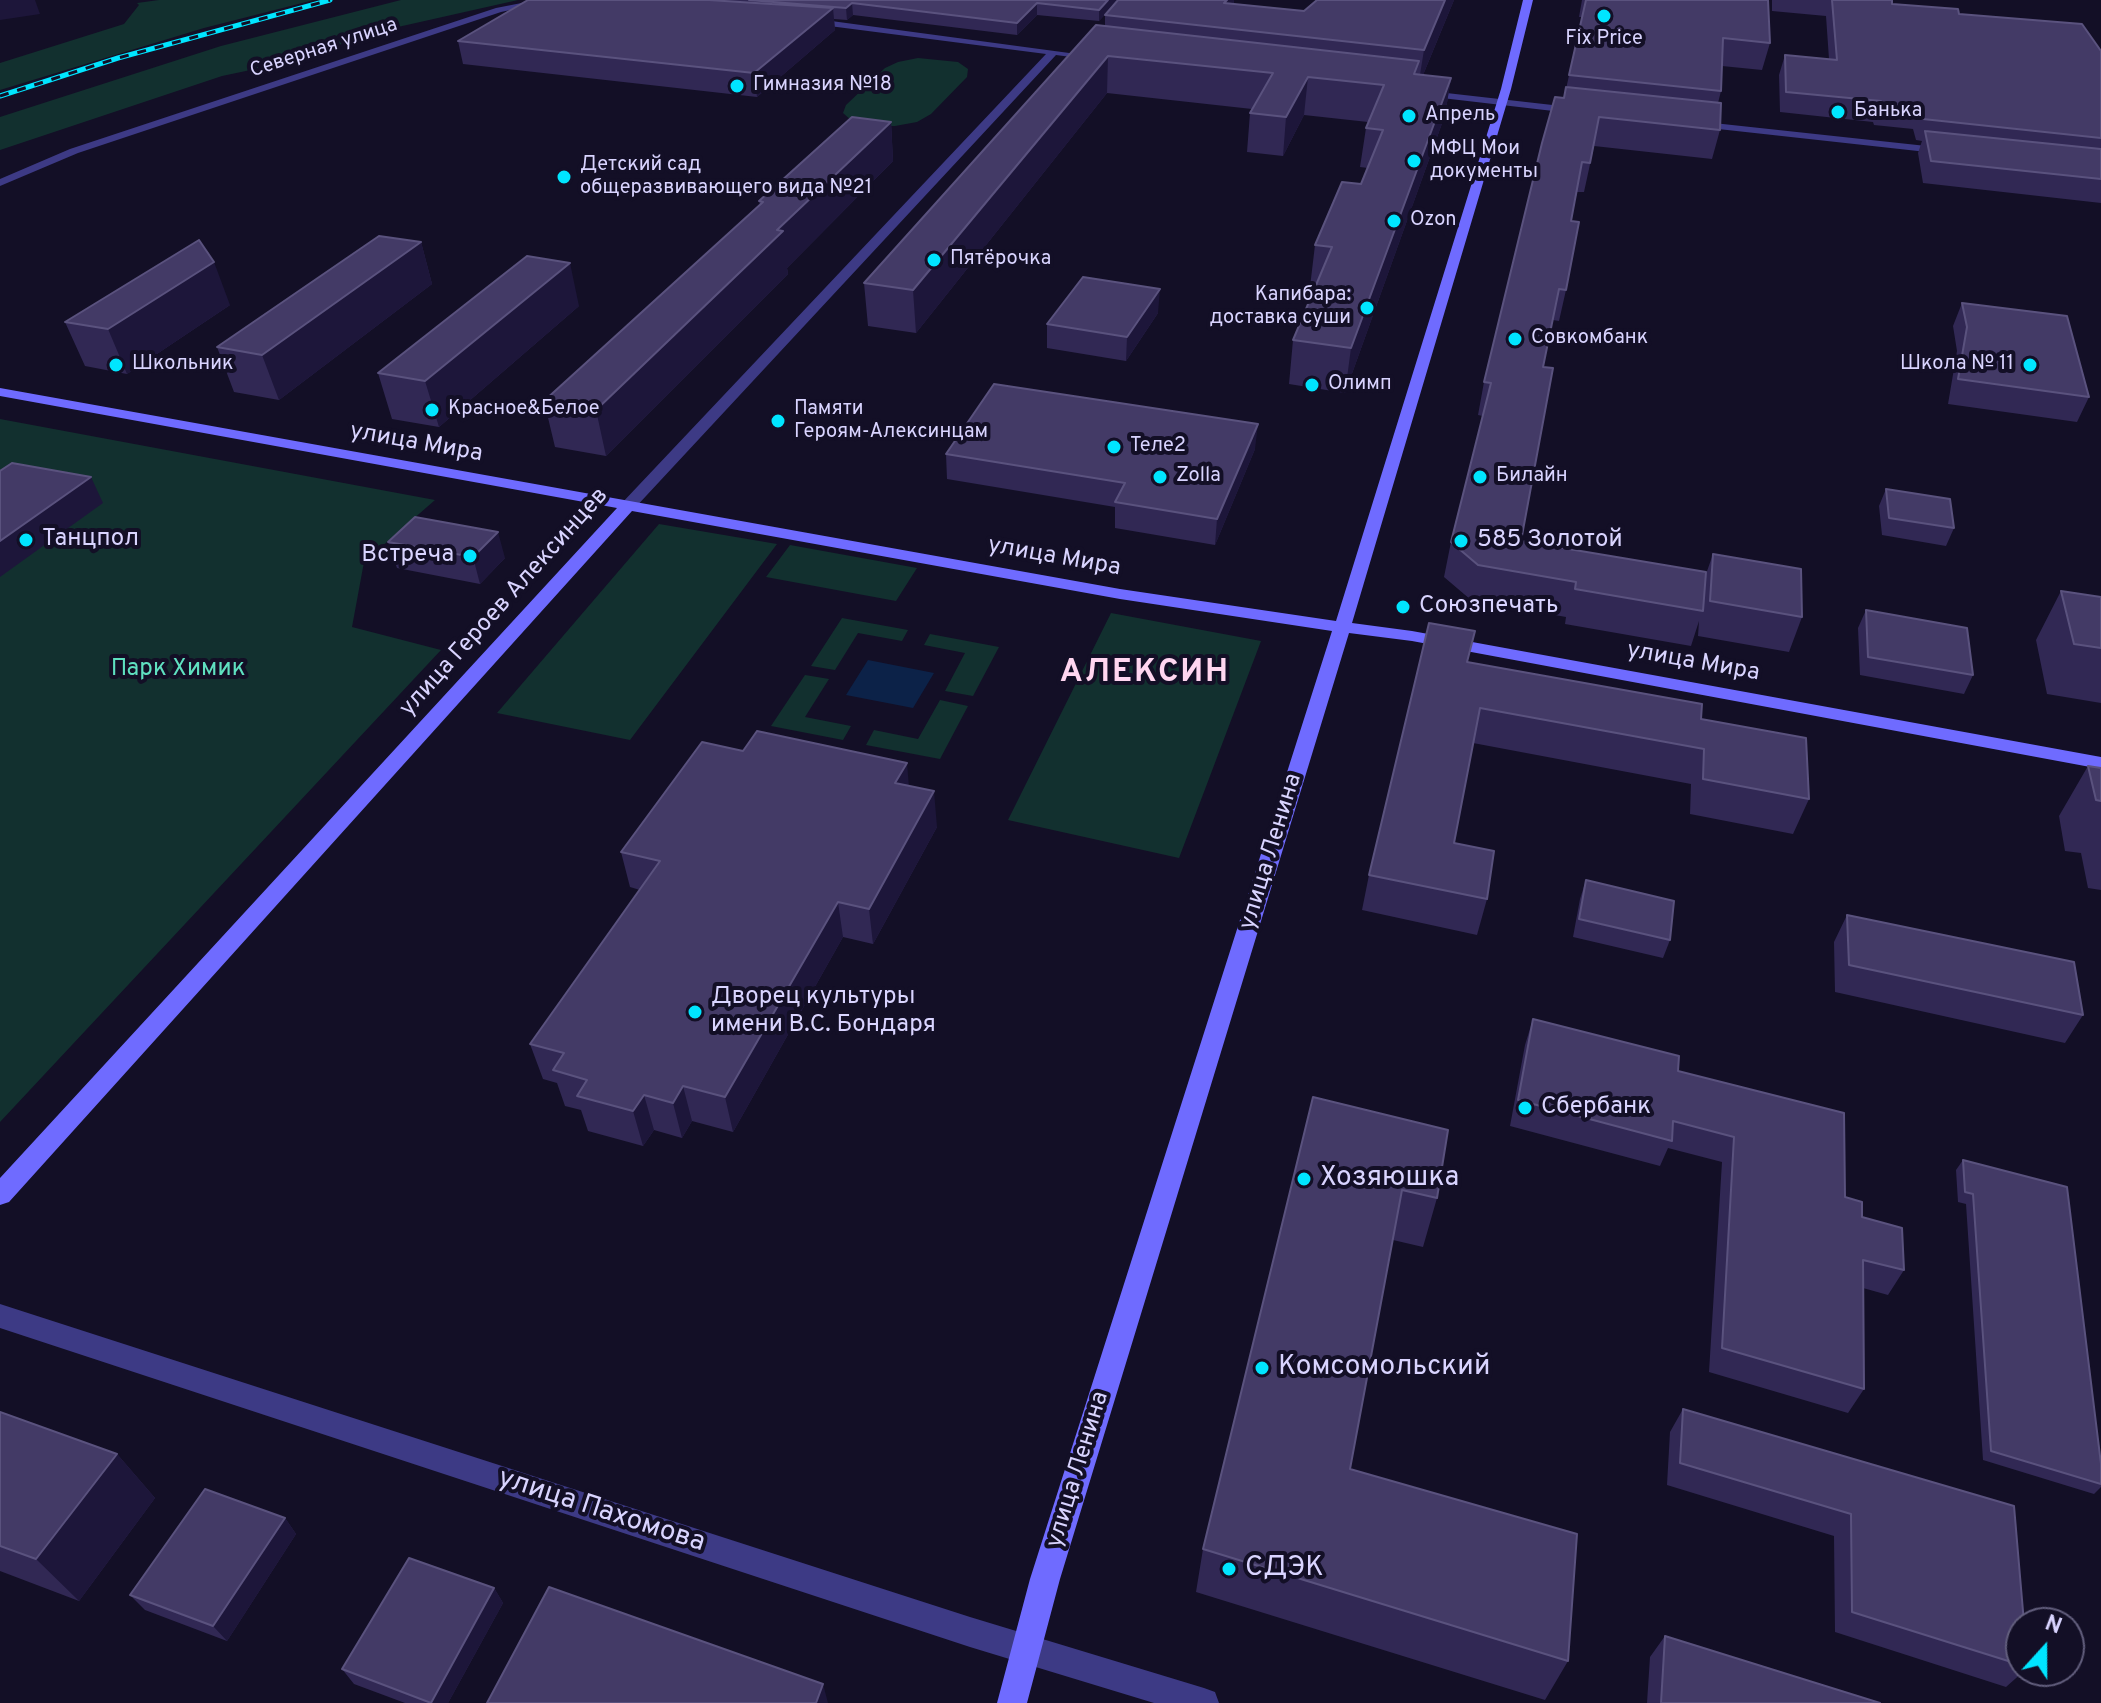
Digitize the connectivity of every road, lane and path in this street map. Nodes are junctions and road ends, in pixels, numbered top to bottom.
1 (557, 0) edge
2 (1528, 0) edge
3 (796, 20) edge
4 (1053, 52) junction
5 (1111, 58) edge
6 (1415, 93) edge
7 (1501, 103) junction
8 (1590, 112) edge
9 (1684, 123) edge
10 (1960, 152) edge
11 (0, 183) edge
12 (0, 392) edge
13 (627, 507) junction
14 (1343, 625) junction
15 (2101, 763) edge
16 (0, 1195) edge
17 (0, 1316) edge
18 (1027, 1648) junction
19 (1012, 1703) edge
20 (1204, 1703) edge

1 - 11 street, Северная улица
2 - 7 street, улица Ленина
3 - 4 street
4 - 5 street
4 - 13 street, улица Героев Алексинцев
6 - 7 street
7 - 8 street
7 - 14 street, улица Ленина
9 - 10 street
12 - 13 street, улица Мира
13 - 14 street, улица Мира
13 - 16 street, улица Героев Алексинцев
14 - 15 street, улица Мира
14 - 18 street, улица Ленина
17 - 18 street, улица Пахомова
18 - 19 street, улица Ленина
18 - 20 street, улица Пахомова

